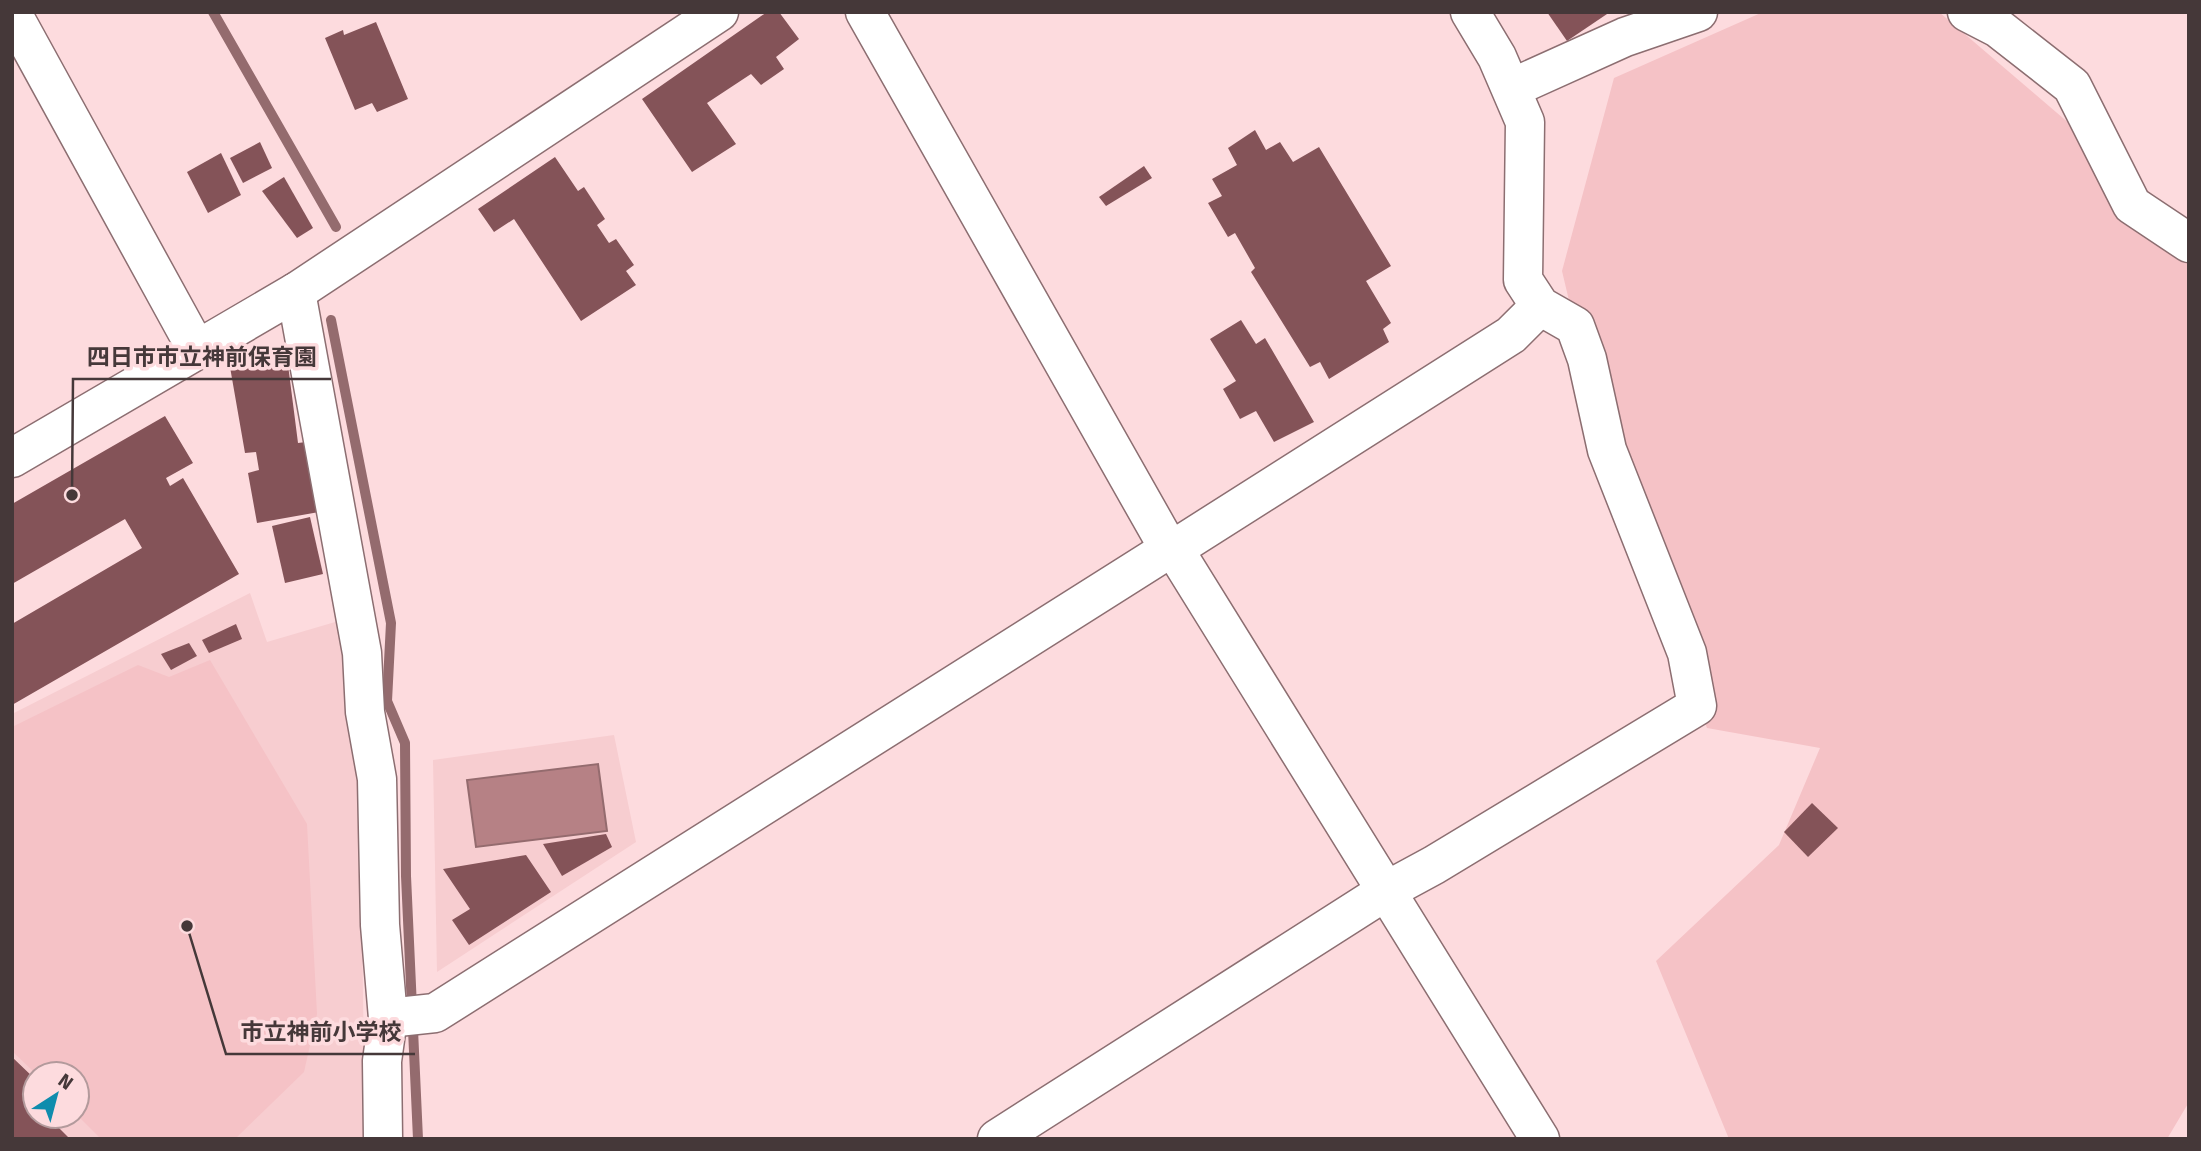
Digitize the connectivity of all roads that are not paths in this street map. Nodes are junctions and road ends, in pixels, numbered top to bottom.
1 (719, 12) edge
2 (865, 12) edge
3 (1470, 12) edge
4 (1698, 12) edge
5 (1967, 12) edge
6 (12, 13) edge
7 (1512, 88) junction
8 (2189, 243) edge
9 (296, 292) junction
10 (1540, 306) junction
11 (197, 350) junction
12 (12, 458) edge
13 (1172, 549) junction
14 (1386, 891) junction
15 (390, 1018) junction
16 (383, 1139) edge
17 (997, 1139) edge
18 (1540, 1139) edge

1 - 9 street
2 - 13 street
3 - 7 street
4 - 7 street
5 - 8 street
6 - 11 street
7 - 10 street
9 - 11 street
9 - 15 street
10 - 13 street
10 - 14 street
11 - 12 street
13 - 14 street
13 - 15 street
14 - 17 street
14 - 18 street
15 - 16 street

